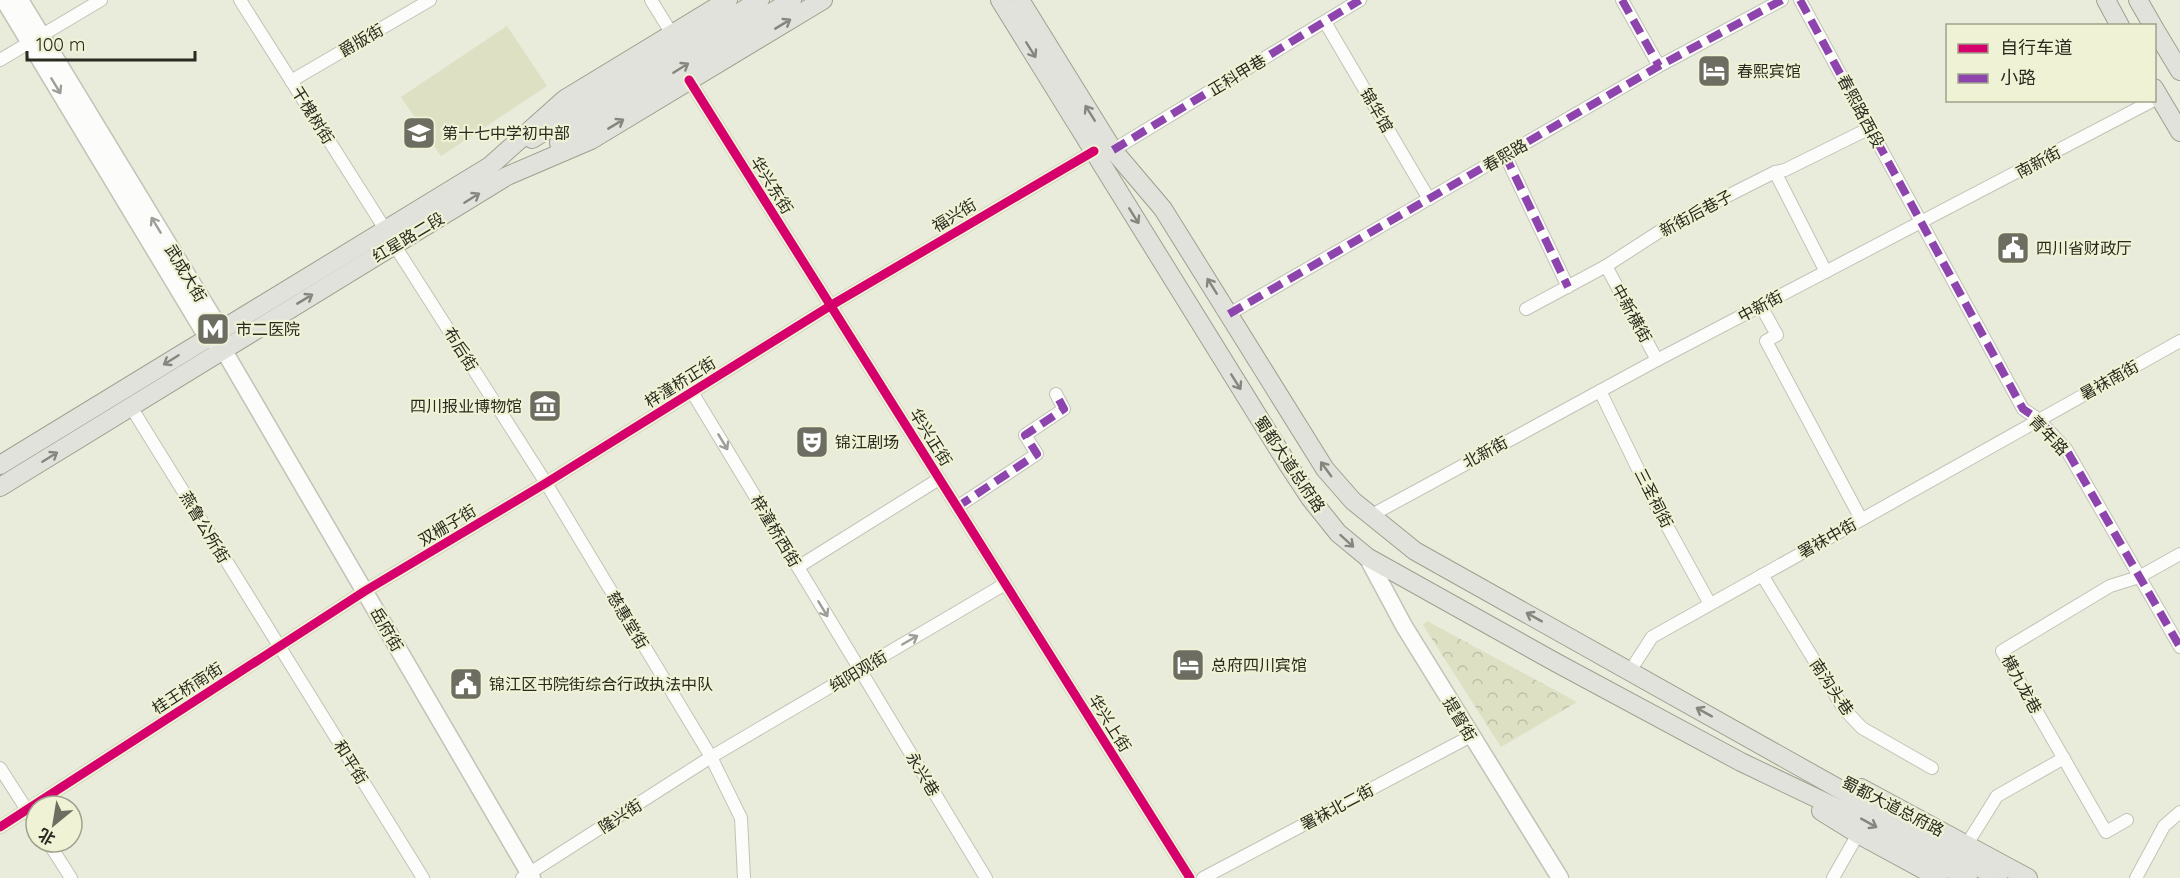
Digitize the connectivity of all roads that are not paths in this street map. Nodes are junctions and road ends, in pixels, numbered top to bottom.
1 (4, 0) edge
2 (20, 0) edge
3 (101, 0) edge
4 (240, 0) edge
5 (430, 0) edge
6 (651, 0) edge
7 (728, 0) edge
8 (760, 0) edge
9 (792, 0) edge
10 (823, 0) edge
11 (1000, 0) edge
12 (1020, 0) edge
13 (1360, 0) edge
14 (1782, 0) edge
15 (1800, 0) edge
16 (2106, 0) edge
17 (2138, 0) edge
18 (1623, 2) edge
19 (1325, 22) junction
20 (2119, 24) edge
21 (2152, 24) edge
22 (2156, 30) edge
23 (672, 34) junction
24 (34, 38) junction
25 (0, 60) edge
26 (1659, 66) junction
27 (2180, 71) edge
28 (689, 80) junction
29 (291, 81) junction
30 (2156, 96) edge
31 (2145, 102) edge
32 (1870, 128) junction
33 (2180, 132) edge
34 (1113, 150) junction
35 (1094, 151) junction
36 (1505, 155) junction
37 (490, 165) junction
38 (1775, 172) junction
39 (507, 176) junction
40 (1429, 199) junction
41 (1921, 223) junction
42 (385, 230) junction
43 (395, 246) junction
44 (1606, 266) junction
45 (1826, 272) junction
46 (1569, 287) junction
47 (831, 306) junction
48 (1761, 306) junction
49 (1526, 309) dead end
50 (1229, 314) junction
51 (214, 333) junction
52 (2180, 341) edge
53 (223, 349) junction
54 (1657, 360) junction
55 (1600, 391) junction
56 (692, 392) junction
57 (1056, 394) dead end
58 (131, 407) junction
59 (2037, 419) junction
60 (0, 465) edge
61 (939, 479) junction
62 (546, 483) junction
63 (0, 487) edge
64 (957, 507) junction
65 (1370, 516) junction
66 (1862, 519) junction
67 (2180, 554) edge
68 (1367, 557) junction
69 (798, 567) junction
70 (1762, 575) junction
71 (2139, 577) junction
72 (1005, 584) junction
73 (365, 591) junction
74 (1710, 604) junction
75 (278, 647) junction
76 (2180, 647) edge
77 (860, 669) junction
78 (1630, 671) junction
79 (1471, 736) junction
80 (1755, 740) junction
81 (711, 757) junction
82 (2064, 758) junction
83 (1741, 762) junction
84 (0, 768) edge
85 (1932, 768) dead end
86 (52, 794) edge
87 (24, 805) edge
88 (24, 812) edge
89 (2180, 812) edge
90 (2127, 820) dead end
91 (0, 827) edge
92 (1858, 834) junction
93 (1967, 844) junction
94 (56, 854) edge
95 (528, 876) edge
96 (71, 878) edge
97 (423, 878) edge
98 (744, 878) edge
99 (986, 878) edge
100 (1190, 878) edge
101 (1203, 878) edge
102 (1560, 878) edge
103 (1833, 878) edge
104 (1939, 878) edge
105 (1968, 878) edge
106 (1998, 878) edge
107 (2028, 878) edge
108 (2136, 878) edge

1 - 24 main road, 武成大街
2 - 24 main road, 武成大街
3 - 24 street
4 - 29 street, 干槐树街
5 - 29 street, 爵版街
6 - 23 street
7 - 23 main road, 红星路二段
8 - 37 main road
39 -> 9 main road
28 -> 10 main road, 红星路二段
11 -> 35 main road, 蜀都大道总府路
34 -> 12 main road, 蜀都大道总府路
13 - 19 street, 正科甲巷
14 - 26 street, 春熙路
15 - 32 street, 春熙路西段
16 - 20 main road
17 - 21 main road
18 - 26 street
19 - 34 street, 正科甲巷
19 - 40 street, 锦华馆
22 - 27 main road
23 - 37 main road, 红星路二段
24 - 25 street
24 - 51 main road, 武成大街
26 - 36 street, 春熙路
39 -> 28 main road, 红星路二段
28 - 47 street, 华兴东街
29 - 42 street, 干槐树街
30 - 33 main road
31 - 41 street, 南新街
32 - 38 street, 新街后巷子
32 - 41 street, 春熙路西段
50 -> 34 main road, 蜀都大道总府路
35 - 47 street, 福兴街
35 -> 68 main road, 蜀都大道总府路
36 - 40 street, 春熙路
36 - 46 street
37 - 42 main road, 红星路二段
38 - 44 street, 新街后巷子
38 - 45 street
43 -> 39 main road, 红星路二段
40 - 50 street, 春熙路
41 - 45 street, 中新街
41 - 59 street, 青年路
42 - 51 main road, 红星路二段
53 -> 43 main road, 红星路二段
43 - 62 street, 布后街
44 - 46 street, 新街后巷子
44 - 54 street, 中新横街
45 - 48 street, 中新街
46 - 49 street, 新街后巷子
47 - 56 street, 梓潼桥正街
47 - 61 street, 华兴正街
48 - 54 street, 中新街
48 - 66 street
65 -> 50 main road, 蜀都大道总府路
51 - 53 main road, 武成大街
51 -> 60 main road, 红星路二段
52 - 59 street, 暑袜南街
53 - 58 main road, 红星路二段
53 - 73 main road, 岳府街
54 - 55 street, 中新街
55 - 65 street, 北新街
55 - 74 street, 三圣祠街
56 - 62 street, 梓潼桥正街
56 -> 69 street, 梓潼桥西街
57 - 64 street
63 -> 58 main road, 红星路二段
58 - 75 street, 燕鲁公所街
59 - 66 street, 署袜中街
59 - 71 street, 青年路
61 - 64 street, 华兴正街
61 - 69 street
62 - 73 street, 双栅子街
62 - 81 street, 慈惠堂街
64 - 72 street, 华兴正街
78 -> 65 main road, 蜀都大道总府路
66 - 70 street, 署袜中街
67 - 71 street
68 - 79 main road, 提督街
68 - 83 main road, 蜀都大道总府路
69 -> 77 street, 梓潼桥西街
70 - 74 street, 署袜中街
70 - 85 street, 南沟头巷
71 - 76 street, 青年路
71 - 82 street, 横九龙巷
77 -> 72 street, 纯阳观街
72 - 100 street, 华兴上街
73 - 75 street, 桂王桥南街
73 - 95 main road, 岳府街
74 - 78 street, 署袜中街
75 - 86 street, 桂王桥南街
75 - 97 street, 和平街
77 - 81 street, 纯阳观街
77 - 99 street, 永兴巷
80 -> 78 main road, 蜀都大道总府路
79 - 101 street, 署袜北二街
79 - 102 main road, 提督街
80 - 93 main road, 蜀都大道总府路
80 - 106 main road, 蜀都大道总府路
81 - 95 street, 隆兴街
81 - 98 street, 慈惠堂街
82 - 90 street, 横九龙巷
82 - 93 street
83 - 92 main road, 蜀都大道总府路
83 -> 105 main road, 蜀都大道总府路
84 - 87 street
88 - 91 street, 桂王桥南街
89 - 108 street
92 - 103 street
92 - 104 main road, 蜀都大道总府路
93 - 107 main road, 蜀都大道总府路
94 - 96 street

